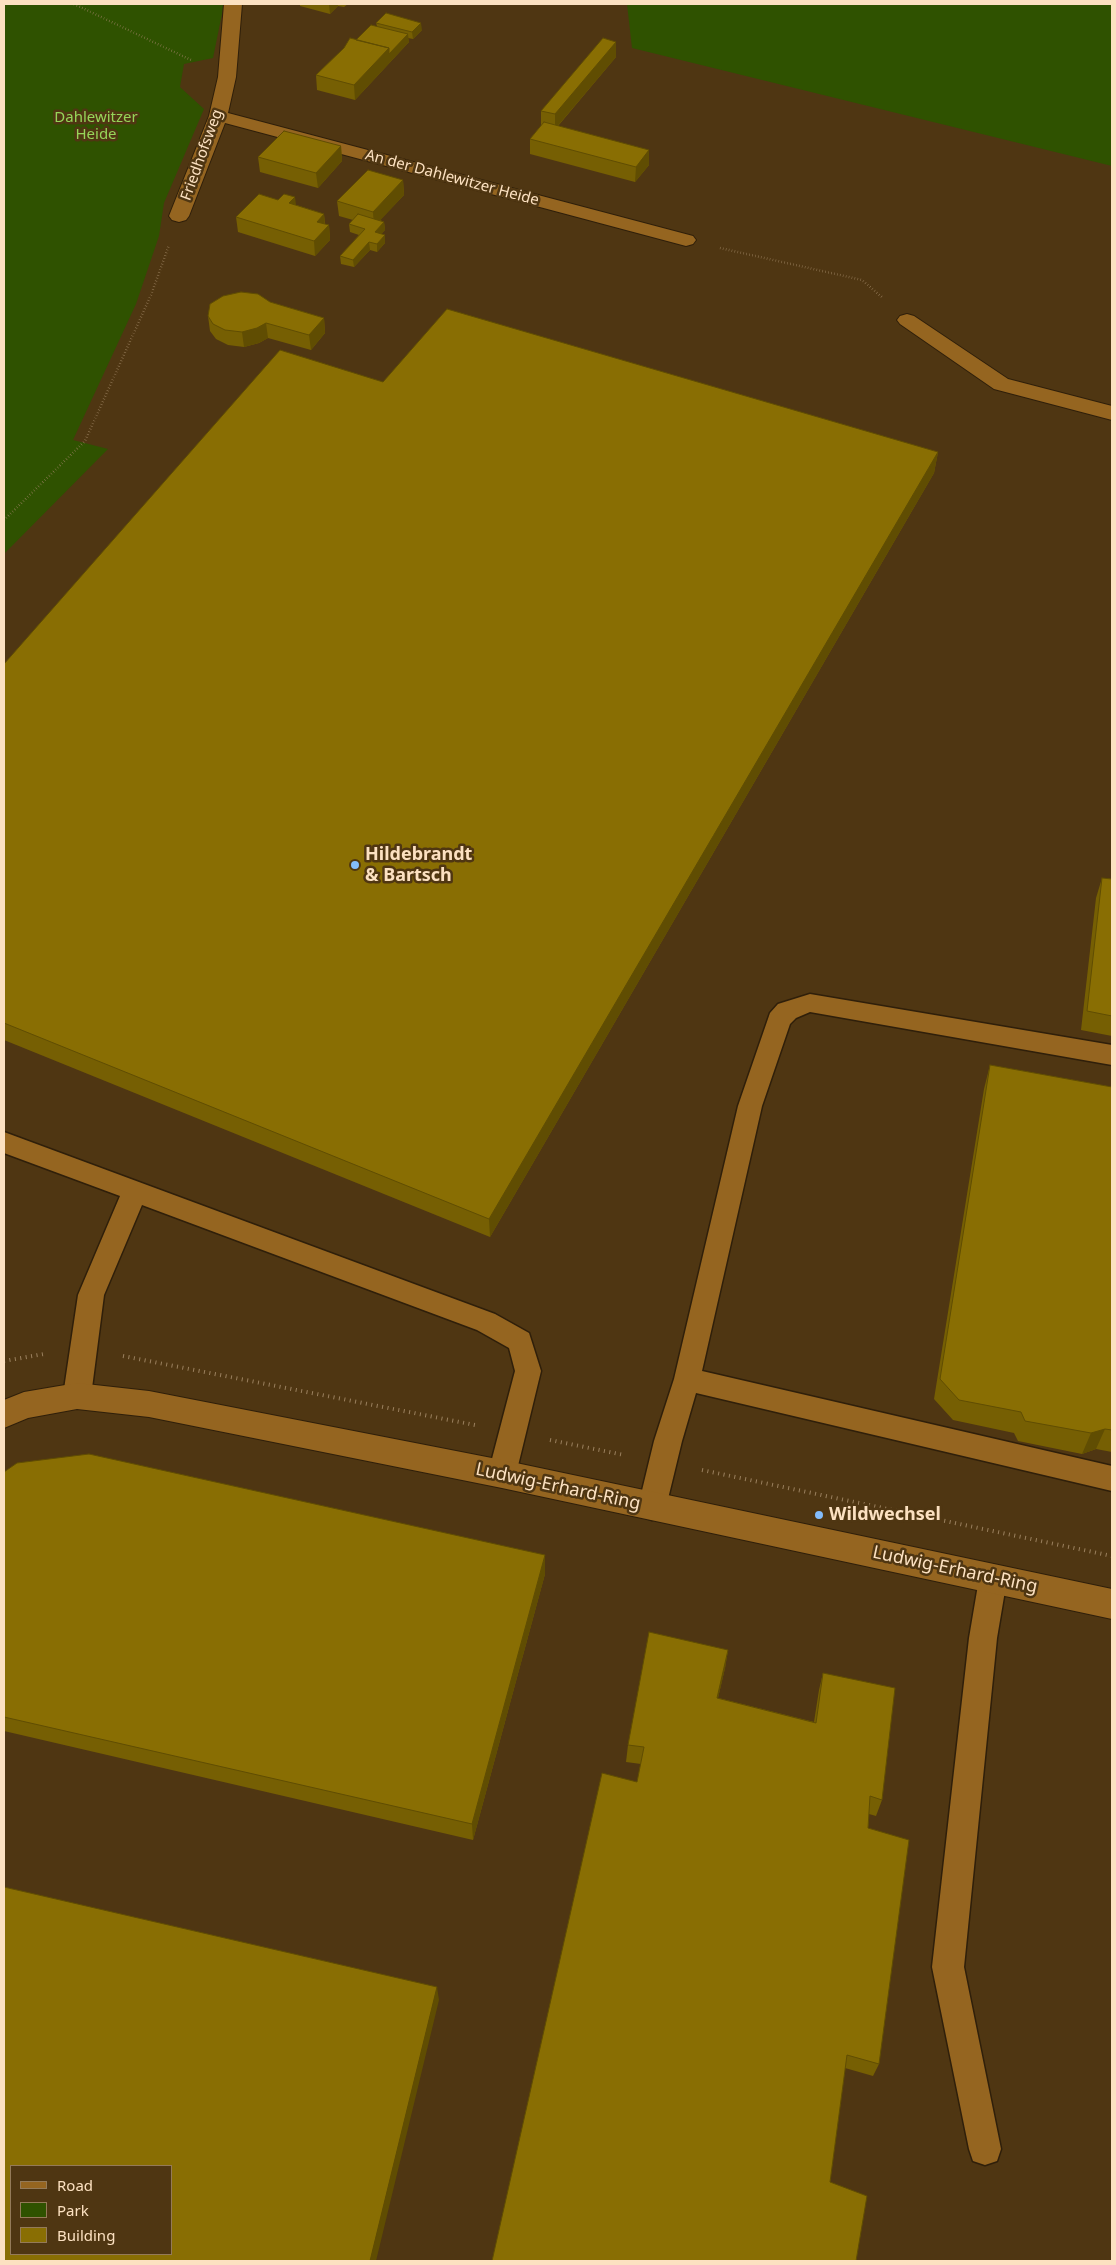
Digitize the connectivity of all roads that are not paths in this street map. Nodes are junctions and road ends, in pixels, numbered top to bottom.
1 (233, 4) edge
2 (218, 116) junction
3 (179, 216) road end
4 (686, 240) road end
5 (907, 320) road end
6 (1112, 413) edge
7 (1112, 1055) edge
8 (4, 1142) edge
9 (136, 1192) junction
10 (687, 1379) junction
11 (77, 1396) junction
12 (4, 1415) edge
13 (502, 1474) junction
14 (1112, 1478) edge
15 (652, 1507) junction
16 (993, 1579) junction
17 (1112, 1604) edge
18 (985, 2149) dead end

1 - 2 street, Friedhofsweg
2 - 3 street, Friedhofsweg
2 - 4 street, An der Dahlewitzer Heide
5 - 6 street
7 - 10 lane
8 - 9 lane
9 - 11 lane
9 - 13 lane
10 - 14 lane
10 - 15 lane
11 - 12 street, Ludwig-Erhard-Ring
11 - 13 street, Ludwig-Erhard-Ring
13 - 15 street, Ludwig-Erhard-Ring
15 - 16 street, Ludwig-Erhard-Ring
16 - 17 street, Ludwig-Erhard-Ring
16 - 18 lane

